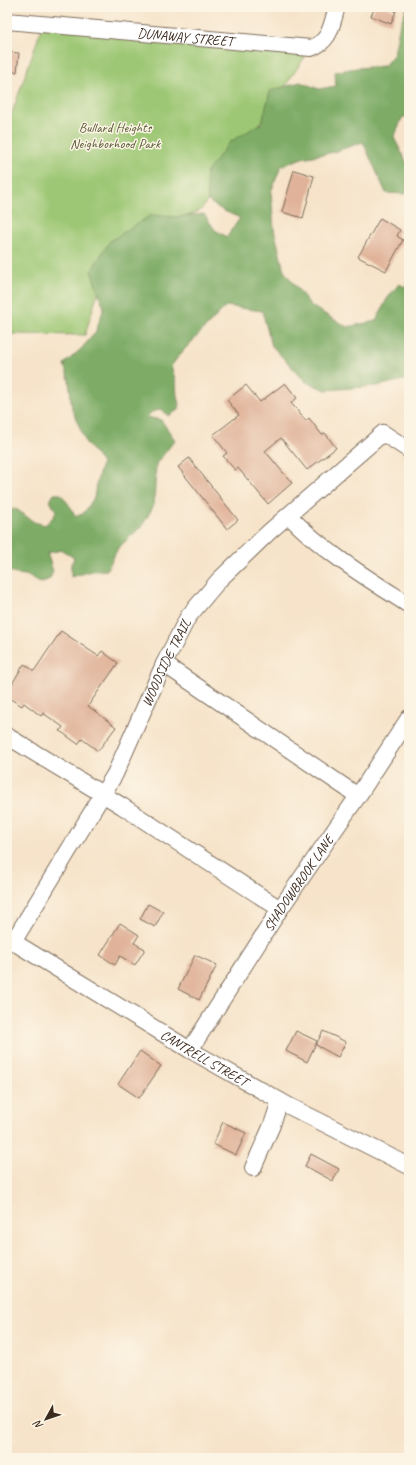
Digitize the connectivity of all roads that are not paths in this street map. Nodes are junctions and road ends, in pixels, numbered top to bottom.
1 (337, 7) edge
2 (7, 21) edge
3 (409, 450) edge
4 (289, 516) junction
5 (409, 605) edge
6 (164, 664) junction
7 (409, 718) edge
8 (7, 736) edge
9 (104, 795) junction
10 (358, 796) junction
11 (280, 909) junction
12 (10, 940) edge
13 (190, 1050) junction
14 (280, 1101) junction
15 (409, 1166) edge
16 (253, 1168) dead end

1 - 2 street, DUNAWAY STREET
3 - 4 street, WOODSIDE TRAIL
4 - 5 street
4 - 6 street, WOODSIDE TRAIL
6 - 9 street, WOODSIDE TRAIL
6 - 10 street
7 - 10 street, SHADOWBROOK LANE
8 - 9 street
9 - 11 street
9 - 12 street, WOODSIDE TRAIL
10 - 11 street, SHADOWBROOK LANE
11 - 13 street, SHADOWBROOK LANE
12 - 13 street, CANTRELL STREET
13 - 14 street, CANTRELL STREET
14 - 15 street, CANTRELL STREET
14 - 16 street

